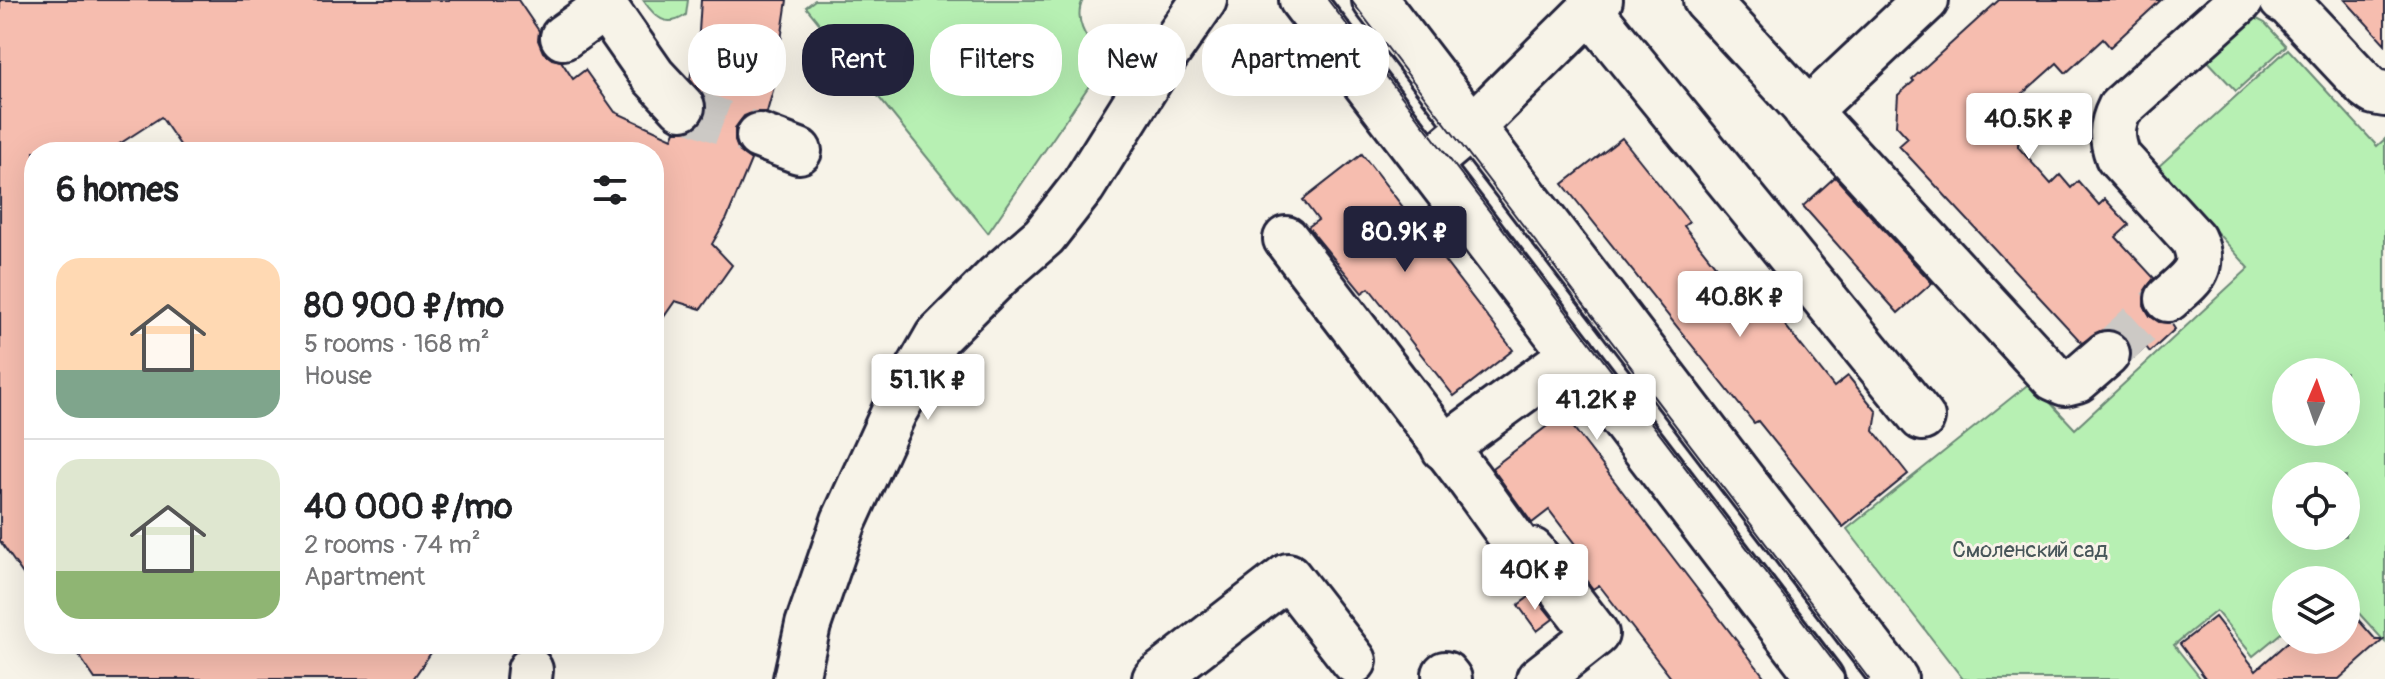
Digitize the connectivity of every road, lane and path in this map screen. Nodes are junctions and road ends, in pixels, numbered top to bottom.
1 (1204, 0) edge
2 (1302, 0) edge
3 (1375, 0) edge
4 (1706, 0) edge
5 (1926, 0) edge
6 (2241, 0) edge
7 (2282, 0) edge
8 (602, 4) edge
9 (1595, 5) edge
10 (563, 37) dead end
11 (2385, 94) edge
12 (682, 107) tunnel mouth
13 (1807, 112) junction
14 (1473, 126) junction
15 (759, 136) tunnel mouth
16 (799, 151) dead end
17 (1428, 164) junction
18 (1286, 239) dead end
19 (2168, 299) tunnel mouth
20 (1573, 354) junction
21 (2107, 354) tunnel mouth
22 (1922, 418) dead end
23 (1444, 448) junction
24 (1354, 661) dead end
25 (796, 679) edge
26 (1155, 679) edge
27 (1539, 679) edge
28 (1821, 679) edge
29 (1895, 679) edge

1 - 25 main road
2 - 17 main road
3 - 14 main road
4 - 13 main road
5 - 13 main road
6 - 19 main road
7 - 11 main road
8 - 10 main road
8 - 12 main road
9 - 14 main road
9 - 22 main road
13 - 21 main road
14 - 17 main road
14 - 29 main road
15 - 16 main road
17 - 20 main road
18 - 23 main road
20 - 23 main road
20 - 28 main road
23 - 27 main road
24 - 26 main road

